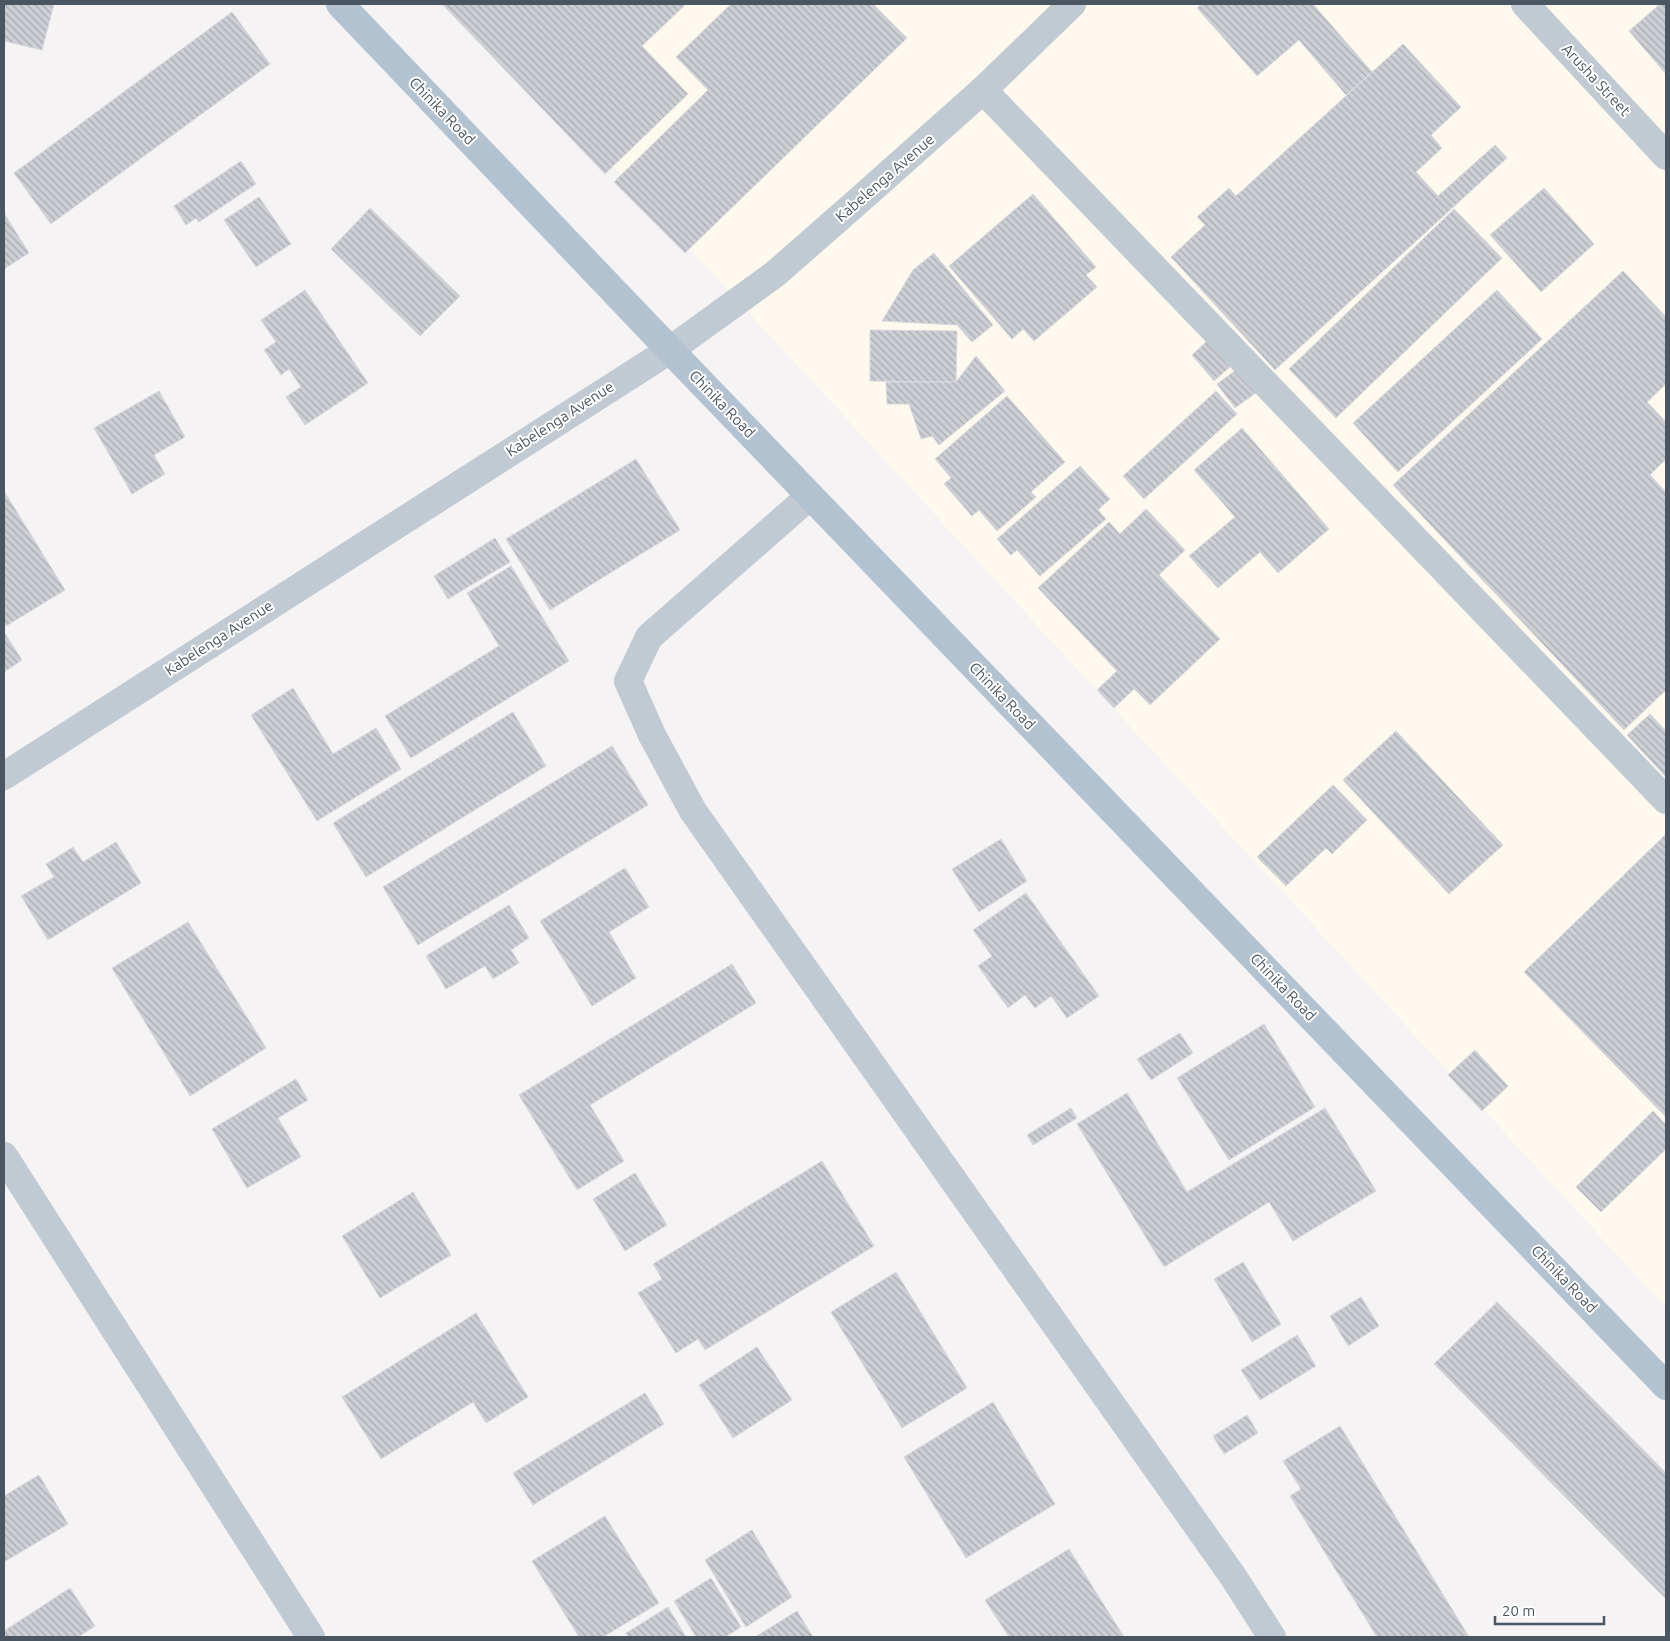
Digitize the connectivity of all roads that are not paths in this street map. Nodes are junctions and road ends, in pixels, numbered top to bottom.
1 (340, 4) edge
2 (1072, 4) edge
3 (1525, 4) edge
4 (983, 90) junction
5 (1666, 156) edge
6 (670, 350) junction
7 (810, 496) junction
8 (4, 776) edge
9 (1666, 800) edge
10 (4, 1156) edge
11 (1666, 1386) edge
12 (311, 1637) edge
13 (1272, 1637) edge

1 - 6 main road, Chinika Road
2 - 4 street, Kabelenga Avenue
3 - 5 street, Arusha Street
4 - 6 street, Kabelenga Avenue
4 - 9 street
6 - 7 main road, Chinika Road
6 - 8 street, Kabelenga Avenue
7 - 11 main road, Chinika Road
7 - 13 street
10 - 12 street

